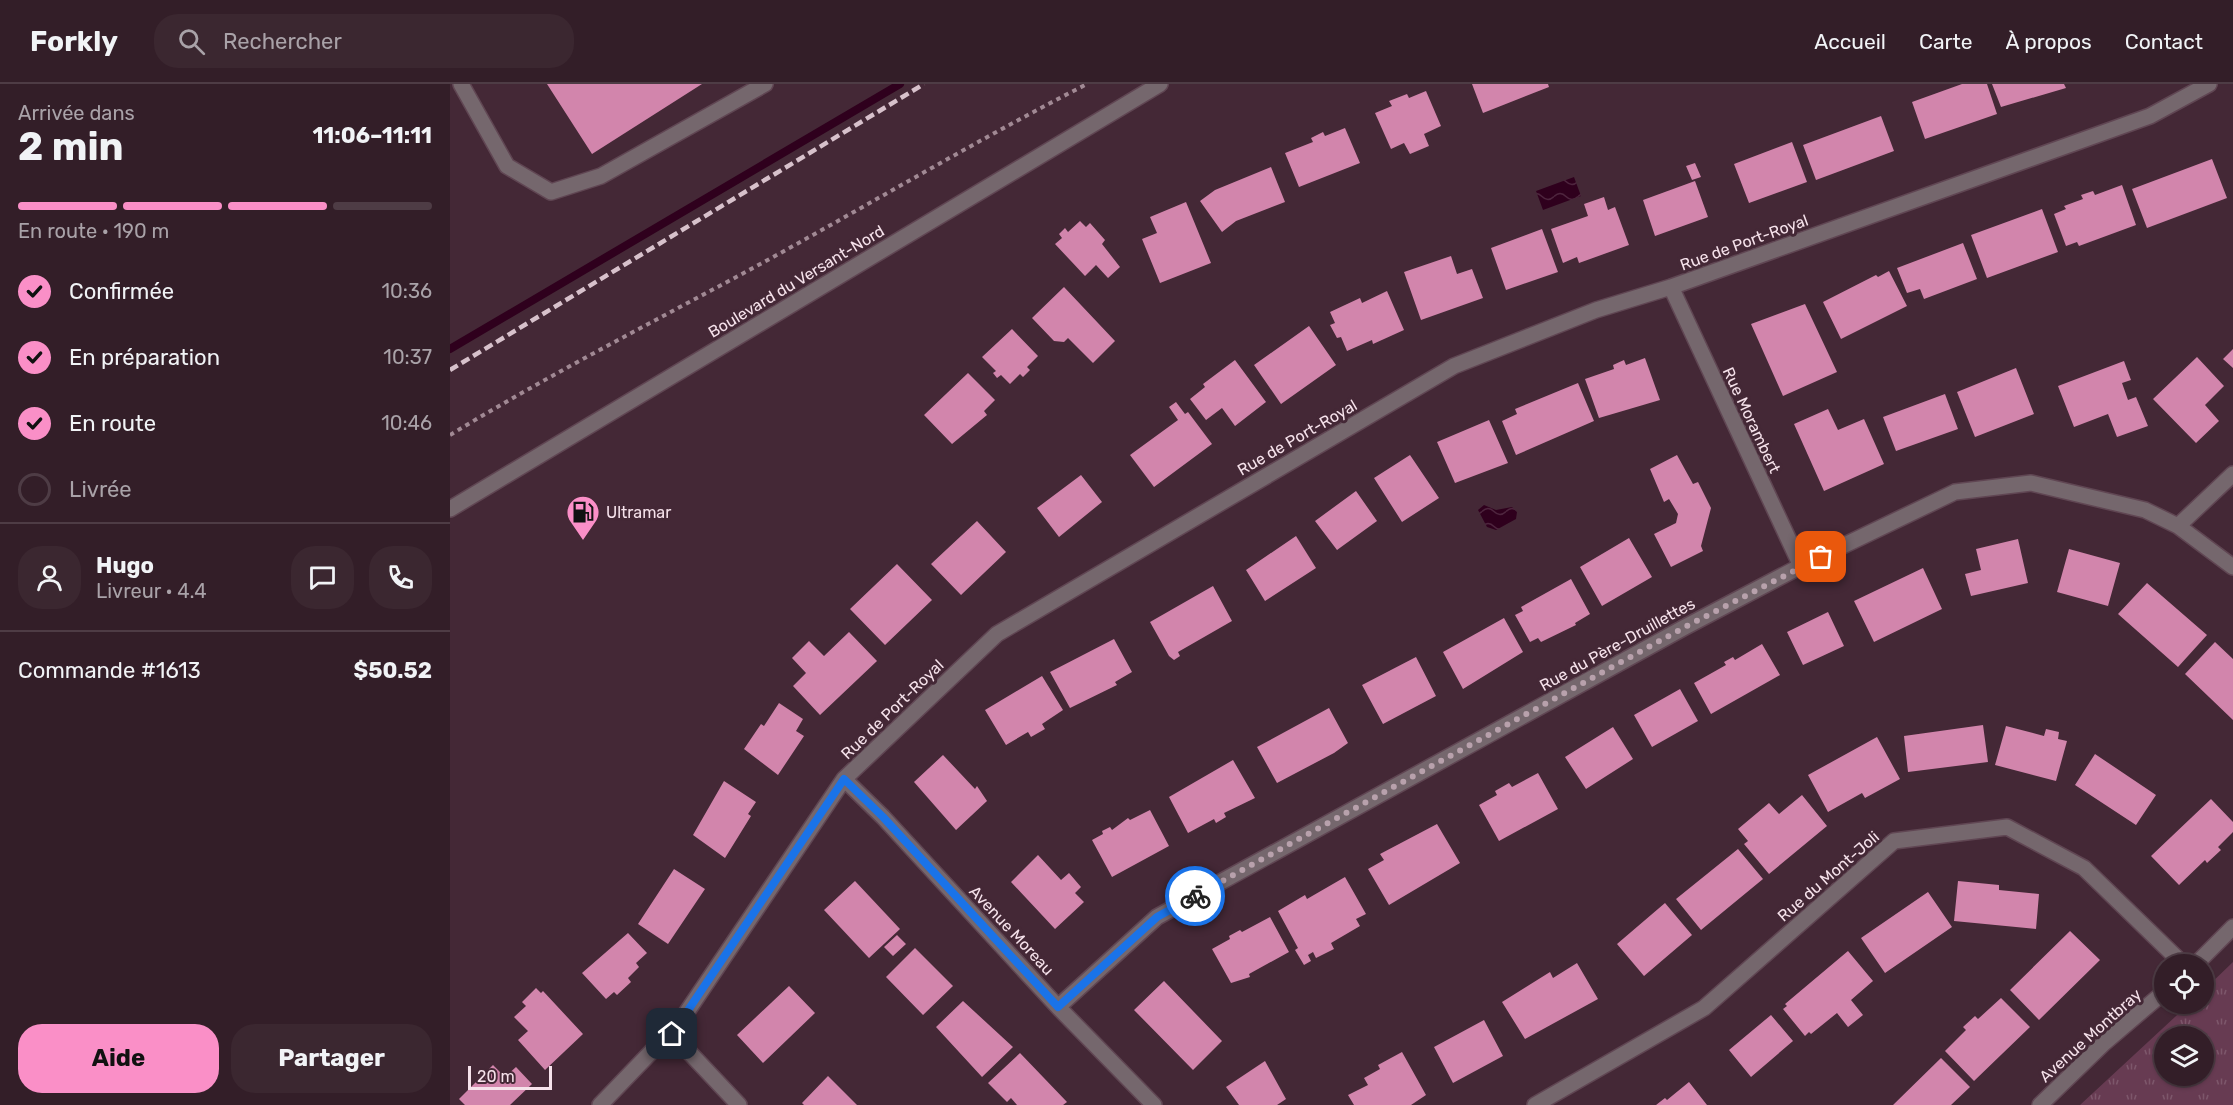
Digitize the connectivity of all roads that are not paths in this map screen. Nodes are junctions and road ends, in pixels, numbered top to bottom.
1 (461, 84) edge
2 (765, 84) edge
3 (1160, 84) edge
4 (2209, 84) edge
5 (1671, 287) junction
6 (2233, 474) edge
7 (450, 509) edge
8 (2178, 526) junction
9 (1802, 566) junction
10 (2233, 567) edge
11 (844, 779) junction
12 (2233, 927) edge
13 (2173, 954) edge
14 (2206, 954) edge
15 (2154, 1001) edge
16 (1058, 1007) junction
17 (672, 1034) junction
18 (600, 1105) edge
19 (739, 1105) edge
20 (1154, 1105) edge
21 (1535, 1105) edge
22 (2040, 1105) edge

1 - 2 street
3 - 7 street, Boulevard du Versant-Nord
4 - 5 street, Rue de Port-Royal
5 - 9 street, Rue Morambert
5 - 11 street, Rue de Port-Royal
6 - 8 street
8 - 9 street, Rue du Père-Druillettes
8 - 10 street, Rue du Père-Druillettes
9 - 16 street, Rue du Père-Druillettes
11 - 16 street, Avenue Moreau
11 - 17 street, Rue de Port-Royal
12 - 14 street
13 - 21 street, Rue du Mont-Joli
15 - 22 street, Avenue Montbray
16 - 20 street, Avenue Moreau
17 - 18 street, Rue de Port-Royal
17 - 19 street

